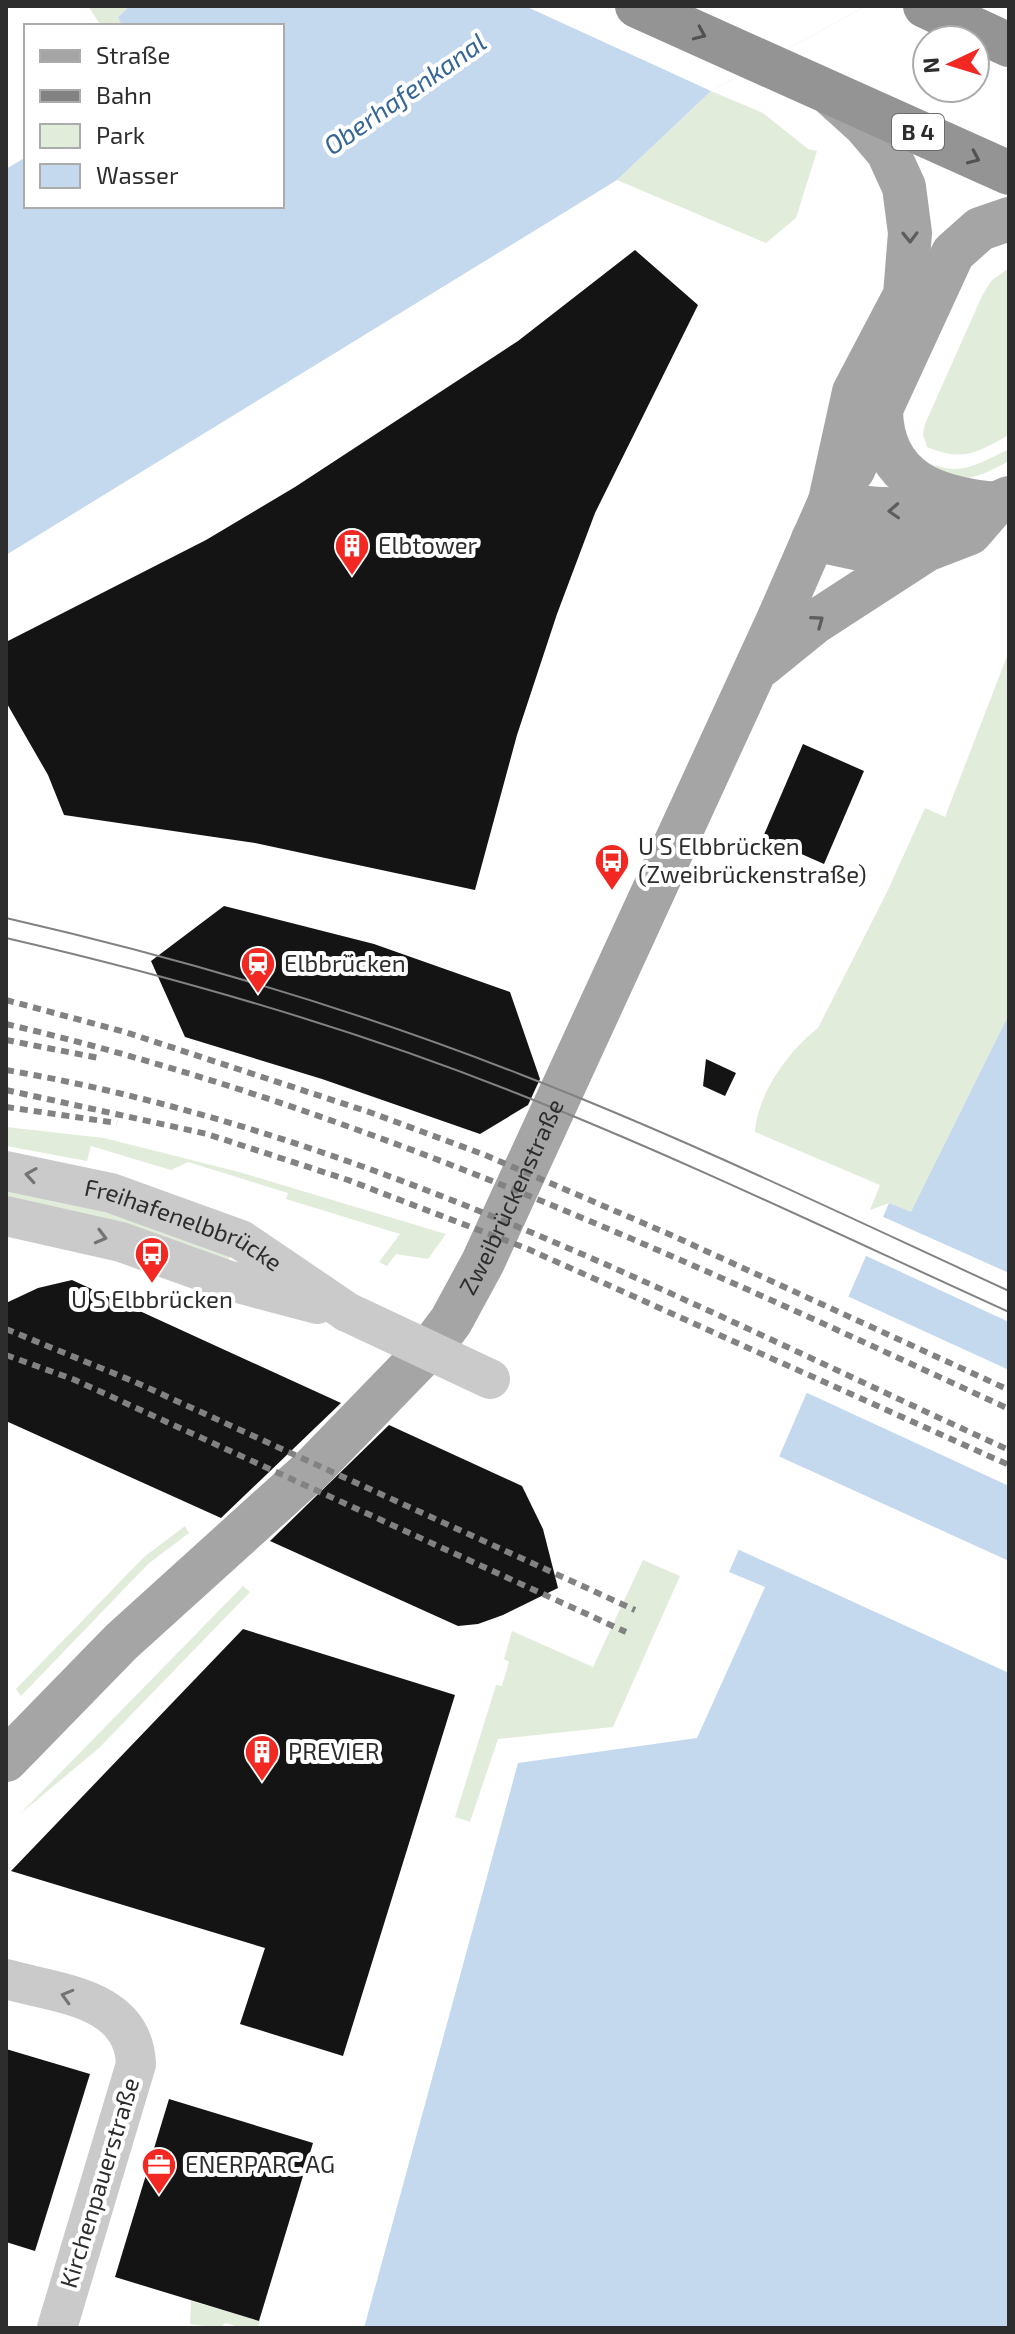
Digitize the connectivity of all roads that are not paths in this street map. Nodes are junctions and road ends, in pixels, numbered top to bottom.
1 (637, 6) edge
2 (1004, 6) edge
3 (932, 9) edge
4 (1009, 45) edge
5 (827, 91) junction
6 (1009, 173) edge
7 (1009, 219) edge
8 (881, 412) junction
9 (987, 501) edge
10 (822, 520) junction
11 (926, 550) junction
12 (757, 669) junction
13 (6, 1171) edge
14 (6, 1216) edge
15 (347, 1312) junction
16 (490, 1379) dead end
17 (6, 1760) edge
18 (6, 1979) edge
19 (57, 2328) edge

1 -> 5 highway, B 4
2 - 3 highway
3 - 4 highway
5 -> 6 highway, B 4
5 -> 10 main road
7 - 8 main road
8 - 9 main road
8 - 10 main road
9 -> 10 main road
9 - 11 main road
10 - 11 main road
10 - 12 main road, Zweibrückenstraße
12 -> 11 main road
12 - 17 main road, Zweibrückenstraße
15 -> 13 street, Freihafenelbbrücke
14 -> 15 street, Freihafenelbbrücke
15 - 16 street, Freihafenelbbrücke, bridge
19 -> 18 street, Kirchenpauerstraße

